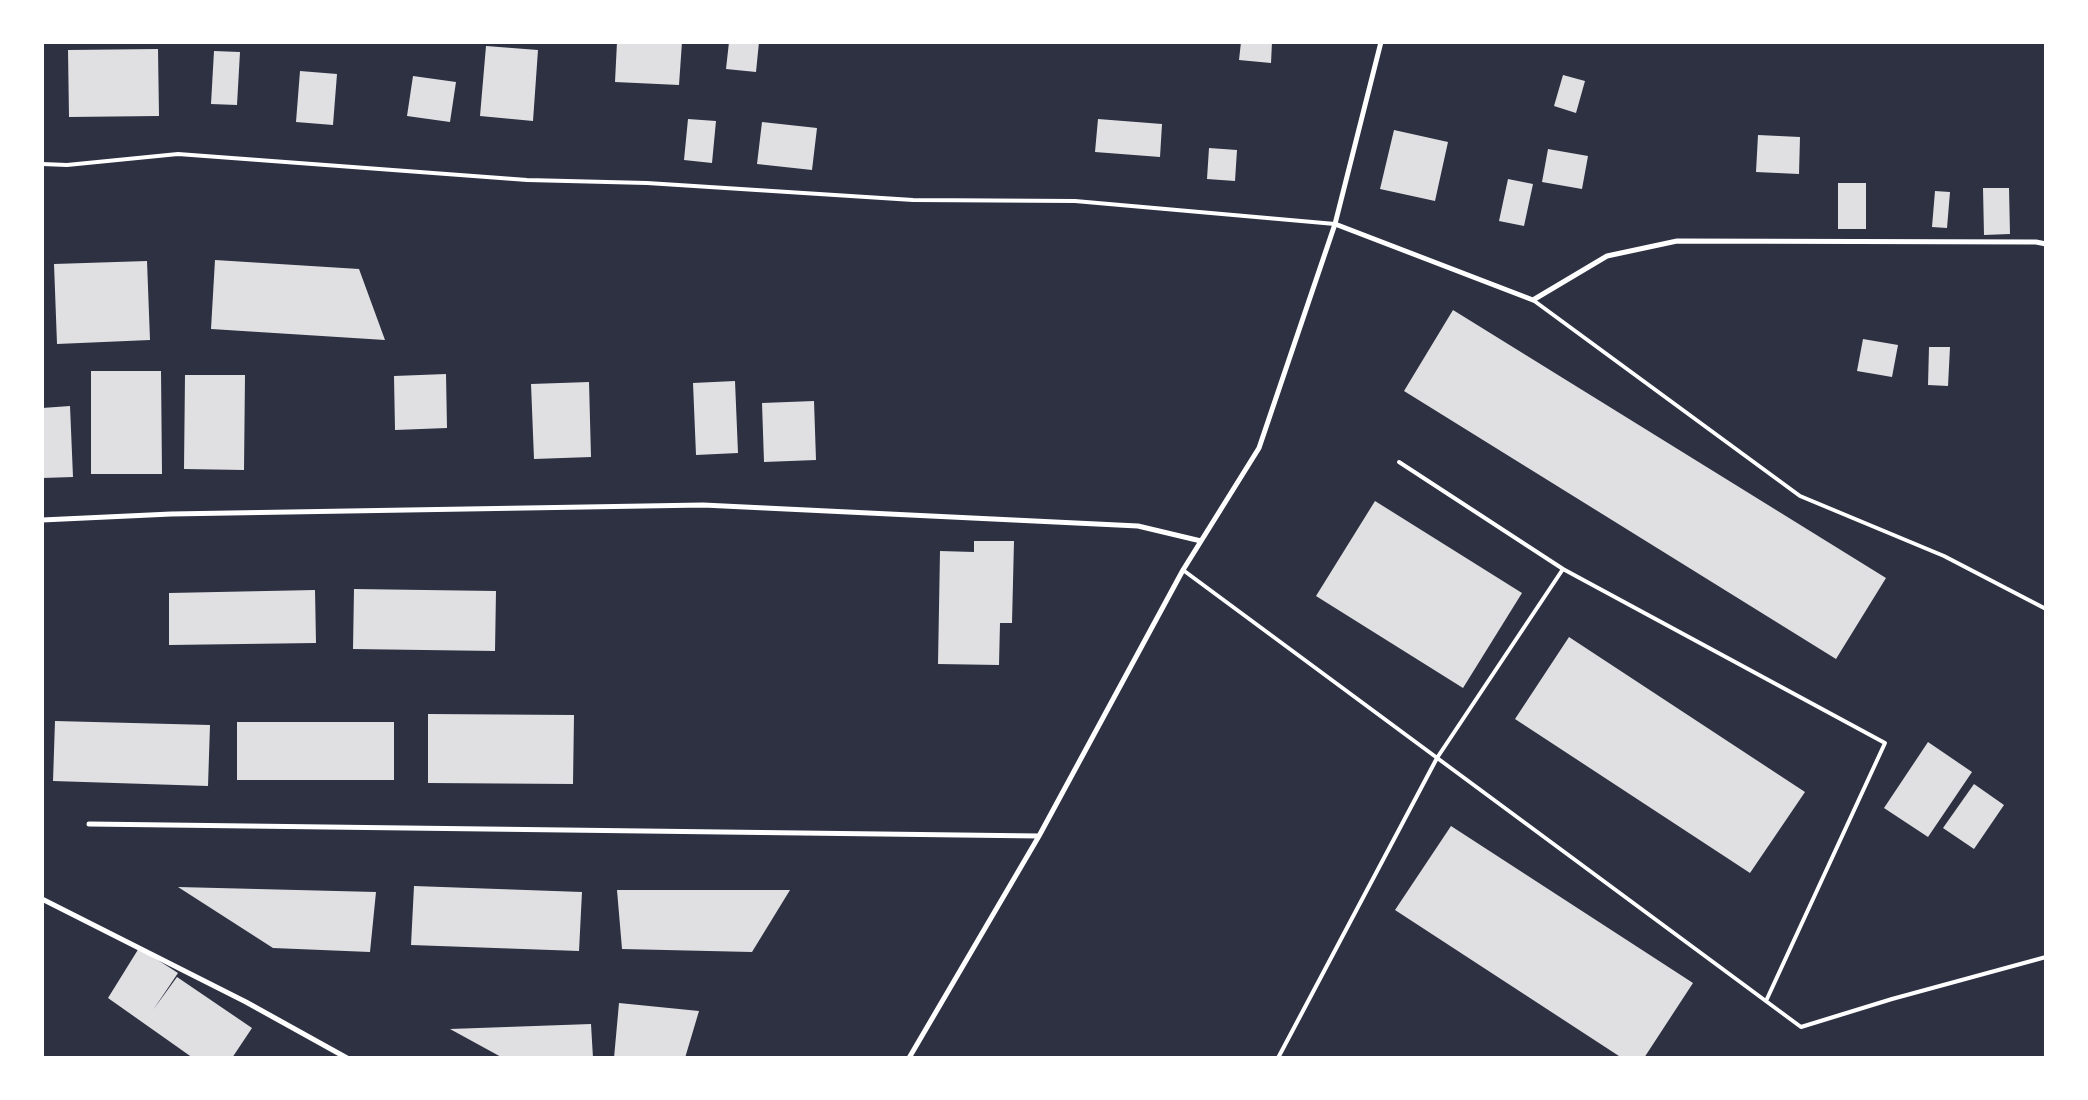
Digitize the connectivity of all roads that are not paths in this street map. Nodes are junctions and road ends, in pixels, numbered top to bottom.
1 (1381, 42) edge
2 (42, 164) edge
3 (1335, 224) junction
4 (2046, 244) edge
5 (1533, 300) junction
6 (1399, 462) dead end
7 (42, 520) edge
8 (1201, 540) junction
9 (1563, 569) junction
10 (1184, 570) junction
11 (2046, 609) edge
12 (1438, 758) junction
13 (89, 824) dead end
14 (1039, 836) junction
15 (42, 899) edge
16 (2046, 957) edge
17 (1766, 1000) junction
18 (347, 1058) edge
19 (908, 1058) edge
20 (1278, 1058) edge

1 - 3 street
2 - 3 lane
3 - 5 street
3 - 8 street
4 - 5 street
5 - 11 lane
6 - 9 lane
7 - 8 street
8 - 10 street
9 - 12 lane
9 - 17 lane
10 - 12 lane
10 - 14 street
12 - 17 lane
12 - 20 lane
13 - 14 street
14 - 19 street
15 - 18 street
16 - 17 lane

